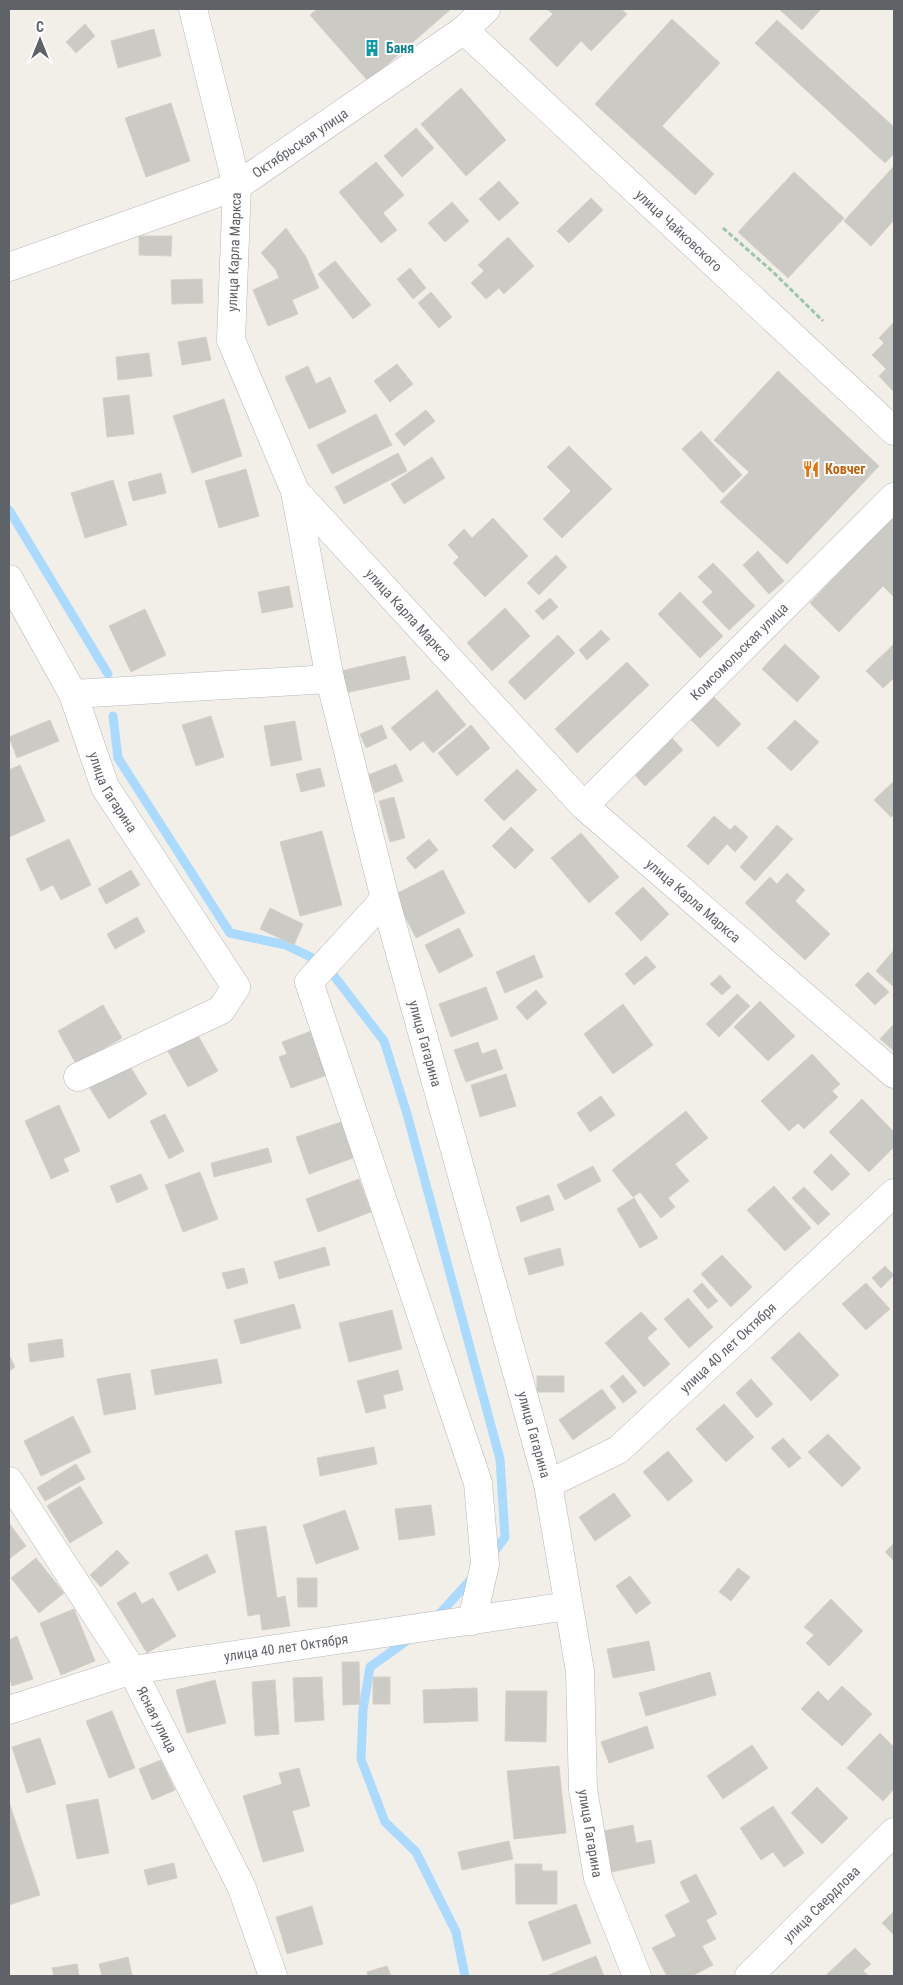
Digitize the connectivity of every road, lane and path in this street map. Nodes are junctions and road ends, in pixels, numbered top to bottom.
1 (193, 9) edge
2 (486, 9) edge
3 (464, 30) junction
4 (237, 186) junction
5 (9, 267) edge
6 (894, 431) edge
7 (295, 491) junction
8 (894, 497) edge
9 (9, 579) edge
10 (330, 680) junction
11 (73, 694) junction
12 (584, 806) junction
13 (385, 899) junction
14 (894, 1074) edge
15 (78, 1077) dead end
16 (894, 1193) edge
17 (9, 1481) edge
18 (548, 1484) junction
19 (568, 1606) junction
20 (472, 1621) junction
21 (132, 1670) junction
22 (9, 1710) edge
23 (894, 1832) edge
24 (273, 1976) edge
25 (637, 1976) edge
26 (749, 1976) edge

1 - 4 street, улица Карла Маркса
2 - 3 street, Октябрьская улица
3 - 4 street, Октябрьская улица
3 - 6 street, улица Чайковского
4 - 5 street, Октябрьская улица
4 - 7 street, улица Карла Маркса
7 - 10 street, улица Гагарина
7 - 12 street, улица Карла Маркса
8 - 12 street, Комсомольская улица
9 - 11 street, улица Гагарина
10 - 11 street
10 - 13 street, улица Гагарина
11 - 15 street, улица Гагарина
12 - 14 street, улица Карла Маркса
13 - 18 street, улица Гагарина
13 - 20 street
16 - 18 street, улица 40 лет Октября
17 - 21 street, Ясная улица
18 - 19 street, улица Гагарина
19 - 20 street, улица 40 лет Октября
19 - 25 street, улица Гагарина
20 - 21 street, улица 40 лет Октября
21 - 22 street, улица 40 лет Октября
21 - 24 street, Ясная улица
23 - 26 street, улица Свердлова

